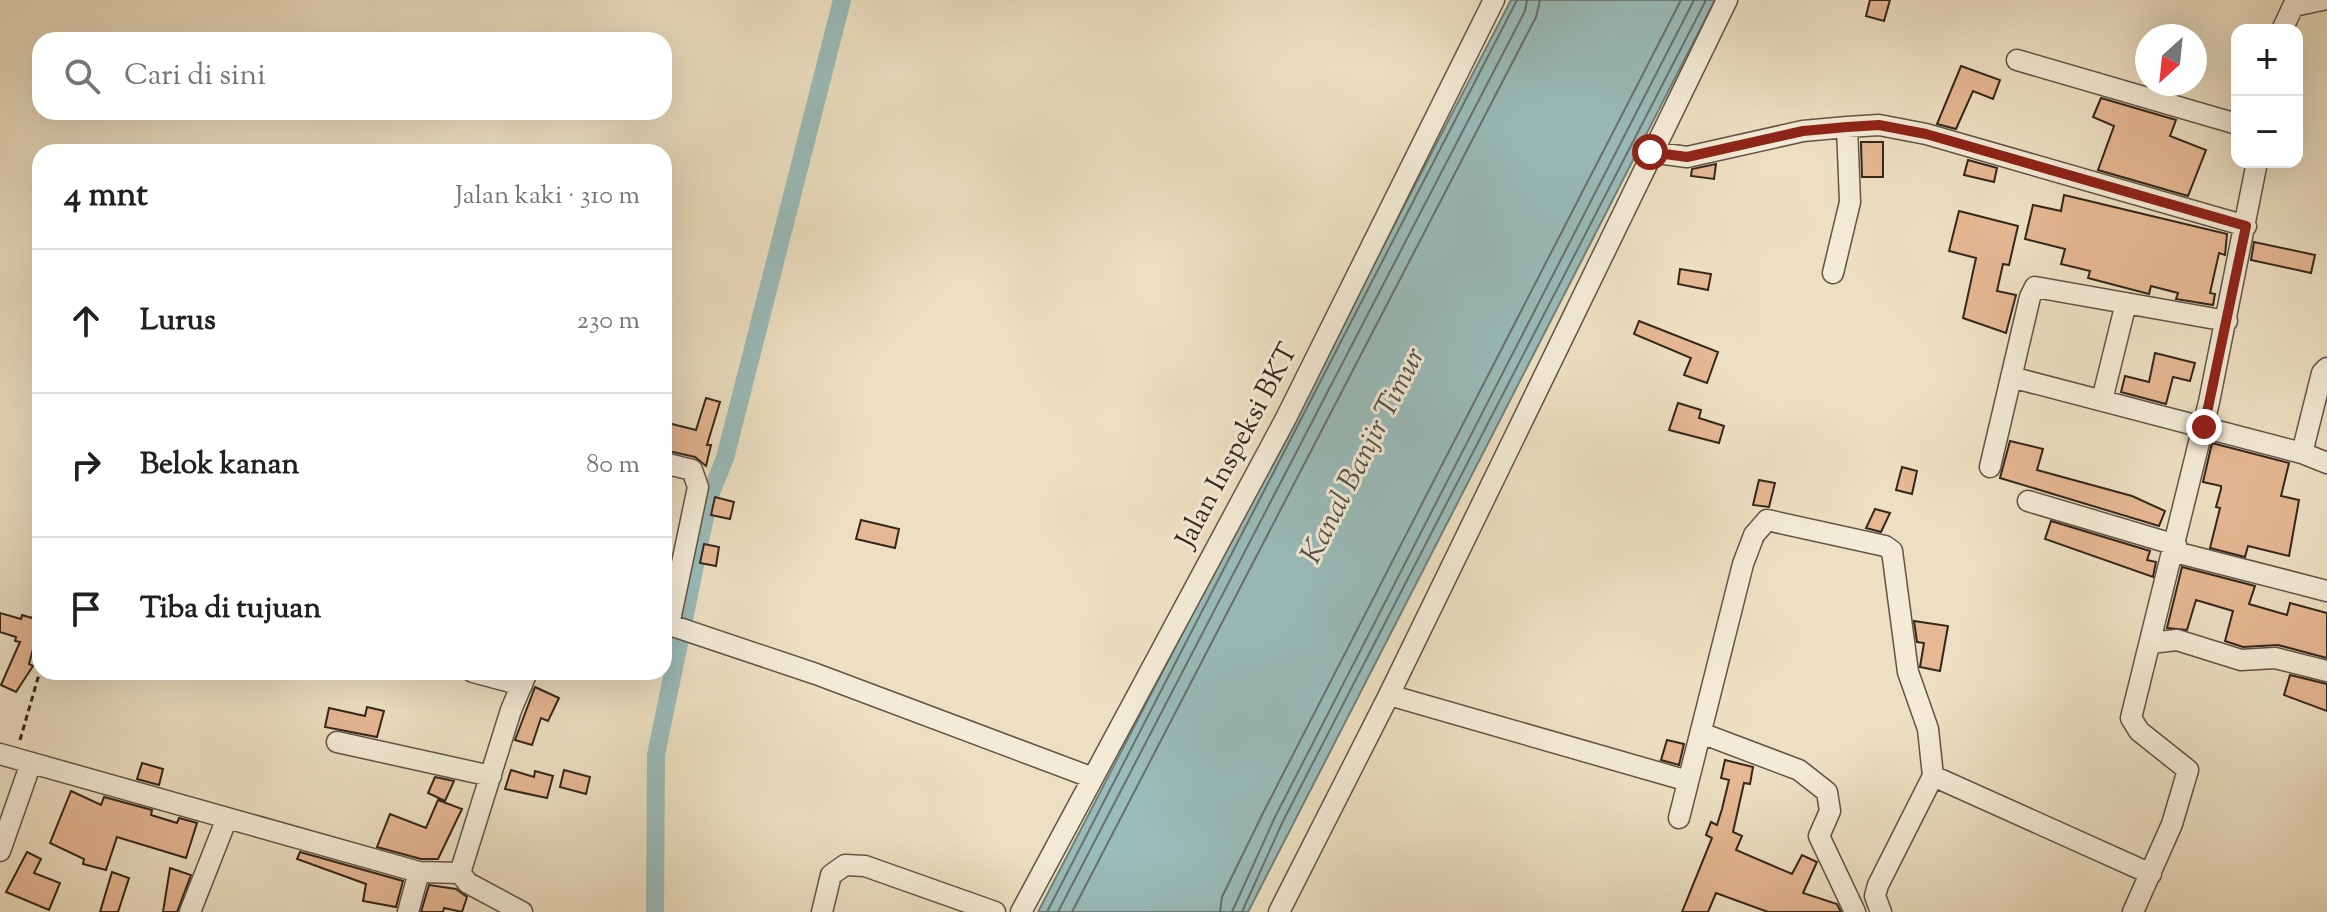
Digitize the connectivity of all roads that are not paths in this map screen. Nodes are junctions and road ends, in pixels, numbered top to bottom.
1 (1494, 0) edge
2 (1727, 0) edge
3 (2322, 0) edge
4 (2295, 3) edge
5 (2285, 24) edge
6 (2017, 60) dead end
7 (2231, 122) edge
8 (1847, 127) junction
9 (1650, 152) junction
10 (2256, 168) edge
11 (2246, 226) junction
12 (1833, 273) dead end
13 (2126, 303) junction
14 (2227, 321) junction
15 (2327, 368) edge
16 (2011, 377) junction
17 (2102, 400) junction
18 (2204, 427) junction
19 (2302, 453) junction
20 (2327, 463) edge
21 (672, 465) edge
22 (1990, 467) dead end
23 (2028, 501) dead end
24 (2175, 548) junction
25 (2327, 591) edge
26 (672, 615) edge
27 (672, 626) edge
28 (2150, 643) junction
29 (2327, 671) edge
30 (524, 680) edge
31 (1389, 695) junction
32 (1701, 733) junction
33 (337, 742) dead end
34 (15, 758) edge
35 (491, 776) junction
36 (1933, 776) junction
37 (1093, 778) junction
38 (1688, 781) junction
39 (227, 818) junction
40 (1679, 818) dead end
41 (0, 851) edge
42 (419, 872) junction
43 (460, 873) junction
44 (2151, 874) junction
45 (190, 912) edge
46 (408, 912) edge
47 (522, 912) edge
48 (822, 912) edge
49 (995, 912) edge
50 (1021, 912) edge
51 (1279, 912) edge
52 (1855, 912) edge
53 (1881, 912) edge
54 (2133, 912) edge

1 - 37 street, Jalan Inspeksi BKT
2 - 9 street
3 - 4 street
4 - 5 street
6 - 7 street
8 - 9 street
8 - 11 street
8 - 12 street
9 - 31 street
10 - 11 street
11 - 14 street
13 - 14 street
13 - 16 street
13 - 17 street
14 - 18 street
15 - 19 street
16 - 17 street
16 - 22 street
17 - 18 street
18 - 19 street
18 - 24 street
19 - 20 street
21 - 26 street
23 - 24 street
24 - 25 street
24 - 28 street
27 - 37 street
28 - 29 street
28 - 44 street
30 - 35 street
31 - 38 street
31 - 51 street
32 - 36 street
32 - 38 street
32 - 52 street
33 - 35 street
34 - 39 street
34 - 41 street
35 - 43 street
36 - 44 street
36 - 53 street
37 - 50 street, Jalan Inspeksi BKT
38 - 40 street
39 - 42 street
39 - 45 street
42 - 43 street
42 - 46 street
43 - 47 street
44 - 54 street
48 - 49 street

